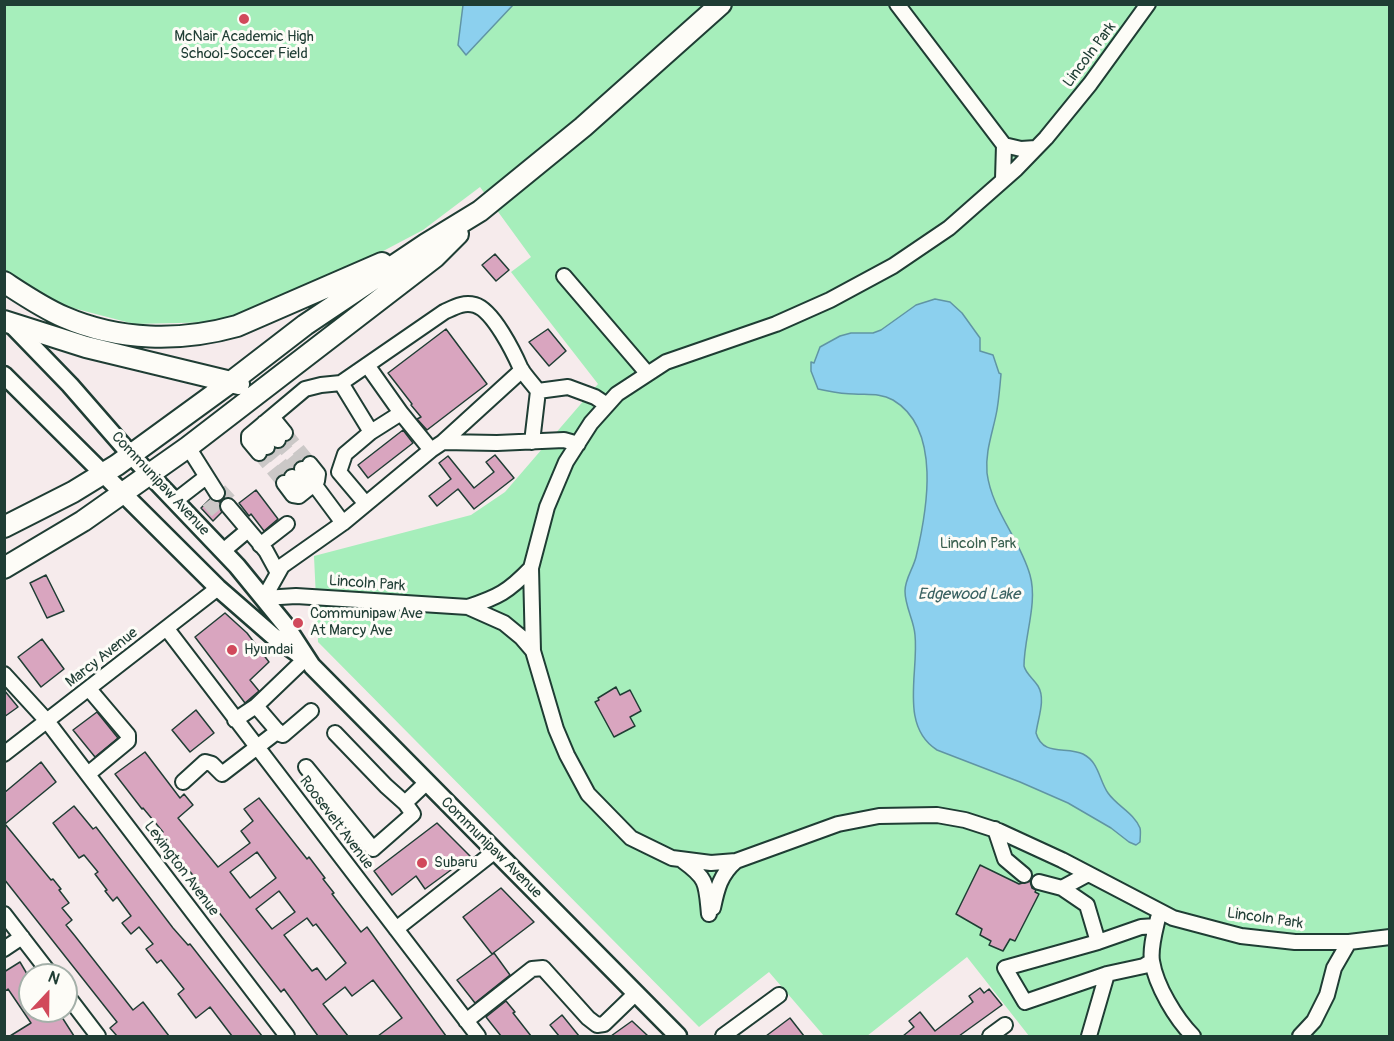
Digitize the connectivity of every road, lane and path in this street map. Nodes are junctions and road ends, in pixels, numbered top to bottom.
1 (720, 4) edge
2 (897, 4) edge
3 (1148, 4) edge
4 (1004, 145) junction
5 (1036, 148) junction
6 (1003, 180) junction
7 (480, 212) junction
8 (426, 244) junction
9 (564, 276) dead end
10 (4, 282) edge
11 (6, 320) edge
12 (367, 365) junction
13 (522, 370) junction
14 (647, 373) junction
15 (4, 375) edge
16 (231, 382) junction
17 (341, 383) junction
18 (263, 388) junction
19 (538, 391) junction
20 (607, 405) junction
21 (401, 413) junction
22 (264, 424) junction
23 (371, 432) junction
24 (443, 442) junction
25 (532, 442) junction
26 (578, 444) junction
27 (188, 447) junction
28 (431, 450) junction
29 (131, 455) junction
30 (104, 474) junction
31 (149, 474) junction
32 (206, 477) junction
33 (309, 488) junction
34 (123, 493) junction
35 (215, 493) tunnel mouth
36 (175, 501) junction
37 (366, 504) junction
38 (228, 509) tunnel mouth
39 (343, 523) junction
40 (287, 524) dead end
41 (4, 527) edge
42 (248, 530) junction
43 (260, 544) junction
44 (223, 551) junction
45 (4, 568) edge
46 (531, 568) junction
47 (278, 573) junction
48 (218, 588) junction
49 (264, 598) junction
50 (468, 607) junction
51 (167, 629) junction
52 (533, 651) junction
53 (305, 659) junction
54 (4, 674) edge
55 (89, 689) junction
56 (256, 706) junction
57 (312, 711) dead end
58 (235, 720) junction
59 (47, 721) junction
60 (278, 731) junction
61 (335, 733) dead end
62 (256, 746) junction
63 (4, 754) edge
64 (306, 767) dead end
65 (88, 774) junction
66 (183, 782) dead end
67 (426, 783) junction
68 (405, 803) junction
69 (995, 829) junction
70 (494, 852) junction
71 (682, 860) junction
72 (736, 861) junction
73 (1088, 874) junction
74 (1023, 875) dead end
75 (1039, 882) dead end
76 (1062, 888) junction
77 (1160, 911) junction
78 (4, 914) edge
79 (1156, 926) junction
80 (396, 929) junction
81 (22, 937) junction
82 (1389, 937) edge
83 (1098, 942) junction
84 (1349, 942) junction
85 (4, 948) edge
86 (1152, 961) junction
87 (42, 963) edge
88 (1107, 974) junction
89 (635, 994) junction
90 (779, 995) dead end
91 (78, 1010) edge
92 (466, 1021) junction
93 (1005, 1025) dead end
94 (98, 1036) edge
95 (287, 1036) edge
96 (478, 1036) edge
97 (678, 1036) edge
98 (723, 1036) edge
99 (990, 1036) edge
100 (1089, 1036) edge
101 (1193, 1036) edge
102 (1300, 1036) edge

1 - 7 highway
2 - 4 street
3 - 5 street, Lincoln Park
4 - 5 street
4 - 6 street
5 - 6 street, Lincoln Park
6 - 14 street, Lincoln Park
7 - 8 highway
7 - 18 highway
8 - 10 highway
8 - 16 highway
9 - 14 street
11 - 16 highway
11 - 29 main road, Communipaw Avenue
12 - 13 street
12 - 17 street
12 - 21 street
13 - 19 street
13 - 24 street
14 - 20 street, Lincoln Park
15 - 30 main road, Communipaw Avenue
16 - 18 highway
16 - 29 highway
17 - 22 street
17 - 23 street
18 - 27 highway
19 - 20 street
19 - 25 street
20 - 26 street, Lincoln Park
21 - 23 street
21 - 28 street
22 - 22 street
23 - 37 street
24 - 25 street
24 - 28 street
25 - 26 street
26 - 46 street, Lincoln Park
27 - 31 highway
27 - 32 street
28 - 37 street
29 - 30 highway
29 - 31 main road, Communipaw Avenue
30 - 34 main road, Communipaw Avenue
30 - 41 highway
31 - 34 highway
31 - 36 main road, Communipaw Avenue
32 - 35 street
32 - 36 street
33 - 33 street
33 - 39 street
34 - 45 highway
34 - 48 main road, Communipaw Avenue
36 - 44 main road, Communipaw Avenue
37 - 39 street
38 - 42 street
39 - 47 street
40 - 43 street
42 - 43 street
42 - 44 street
43 - 47 street
44 - 49 main road, Communipaw Avenue
46 - 50 street, Lincoln Park
46 - 52 street, Lincoln Park
47 - 49 street
48 - 51 street, Marcy Avenue
48 - 53 main road, Communipaw Avenue
49 - 50 street, Lincoln Park
49 - 53 main road, Communipaw Avenue
50 - 52 street, Lincoln Park
51 - 55 street, Marcy Avenue
51 - 58 street, Roosevelt Avenue
52 - 71 street, Lincoln Park
53 - 56 street
53 - 67 main road, Communipaw Avenue
54 - 59 street, Lexington Avenue
55 - 59 street, Marcy Avenue
55 - 65 street
56 - 58 street
56 - 60 street
57 - 60 street
58 - 62 street, Roosevelt Avenue
59 - 63 street, Marcy Avenue
59 - 65 street, Lexington Avenue
60 - 62 street
61 - 68 street
62 - 66 street
62 - 80 street, Roosevelt Avenue
64 - 68 street
65 - 95 street, Lexington Avenue
67 - 68 street
67 - 70 main road, Communipaw Avenue
69 - 72 street, Lincoln Park
69 - 73 street, Lincoln Park
69 - 74 street
70 - 80 street
70 - 89 main road, Communipaw Avenue
71 - 72 street, Lincoln Park
71 - 72 street
73 - 76 street
73 - 77 street, Lincoln Park
75 - 76 street
76 - 83 street
77 - 79 street
77 - 84 street, Lincoln Park
78 - 81 street
79 - 83 street
79 - 86 street
80 - 92 street, Roosevelt Avenue
81 - 85 street
81 - 87 street
82 - 84 street, Lincoln Park
83 - 88 street
84 - 102 street
86 - 88 street
86 - 101 street
88 - 100 street
89 - 92 street
89 - 97 main road, Communipaw Avenue
90 - 98 street
91 - 94 street
92 - 96 street, Roosevelt Avenue
93 - 99 street

